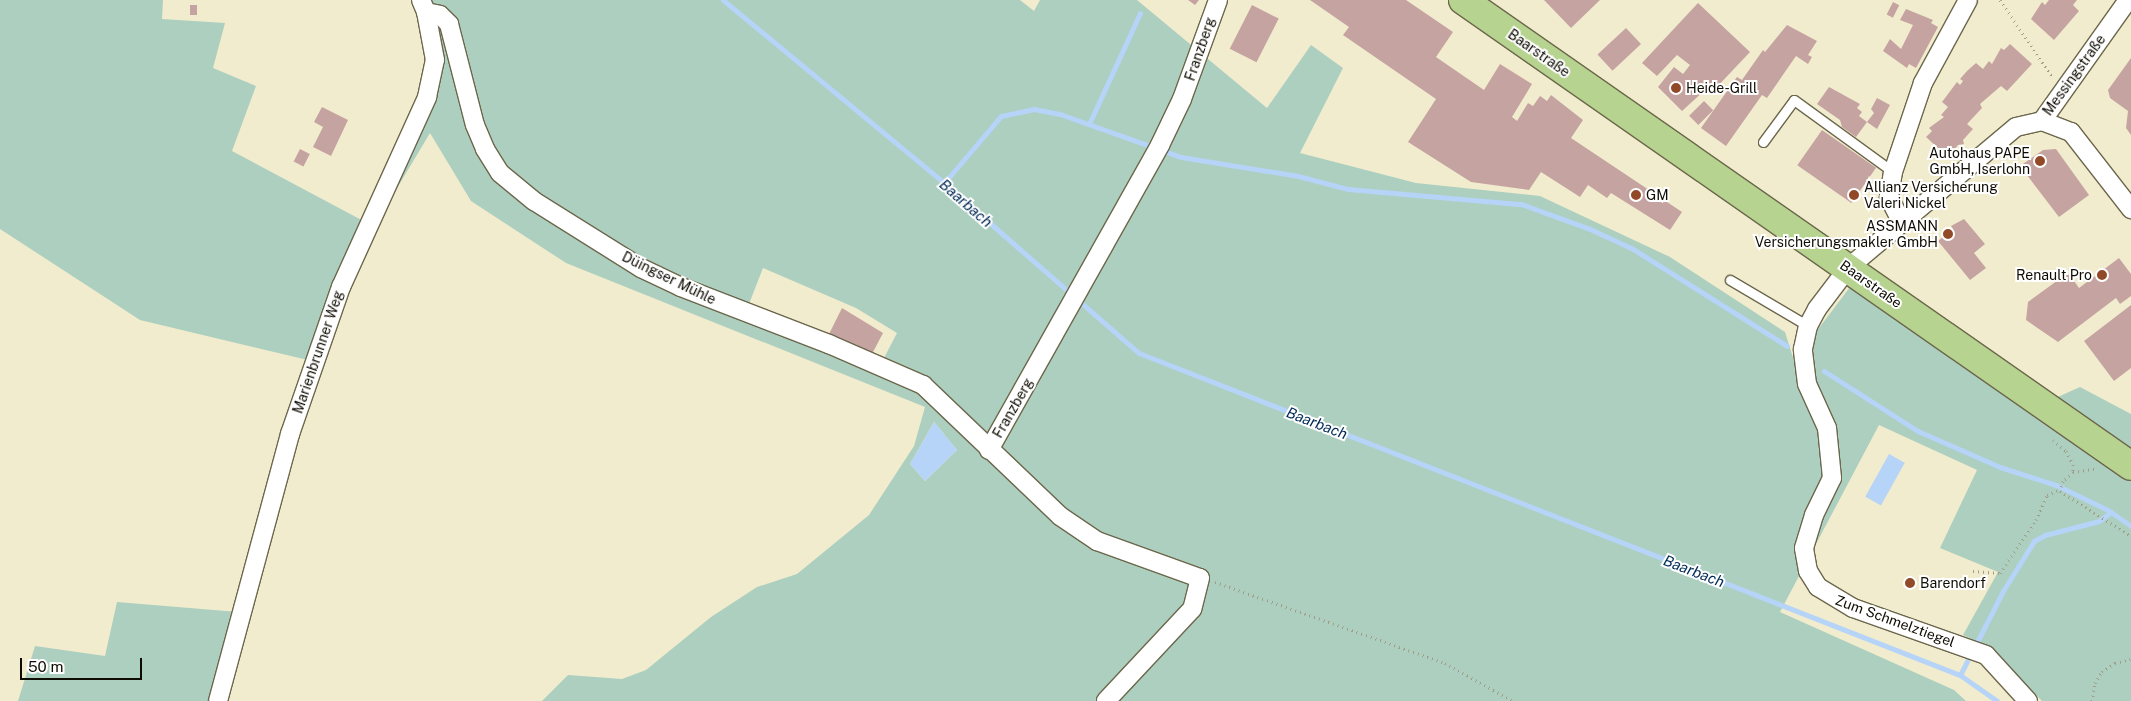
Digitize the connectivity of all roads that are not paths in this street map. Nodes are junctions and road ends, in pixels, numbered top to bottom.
1 (1218, 0) edge
2 (1463, 0) edge
3 (1968, 0) edge
4 (2128, 0) edge
5 (423, 6) edge
6 (2042, 122) junction
7 (1763, 142) dead end
8 (1894, 172) junction
9 (2131, 209) edge
10 (1901, 221) junction
11 (1848, 268) junction
12 (1730, 280) dead end
13 (1808, 326) junction
14 (989, 450) junction
15 (2131, 466) edge
16 (218, 701) edge
17 (1106, 701) edge
18 (2028, 701) edge

1 - 14 street, Franzberg
2 - 11 main road, Baarstraße
3 - 8 street
4 - 6 street, Messingstraße
5 - 14 street, Düingser Mühle
5 - 16 street, Marienbrunner Weg
6 - 9 street
6 - 10 street, Messingstraße
7 - 8 lane
8 - 10 street
10 - 11 street, Messingstraße
11 - 13 street, Zum Schmelztiegel
11 - 15 main road, Baarstraße
12 - 13 lane
13 - 18 street, Zum Schmelztiegel
14 - 17 street, Franzberg

